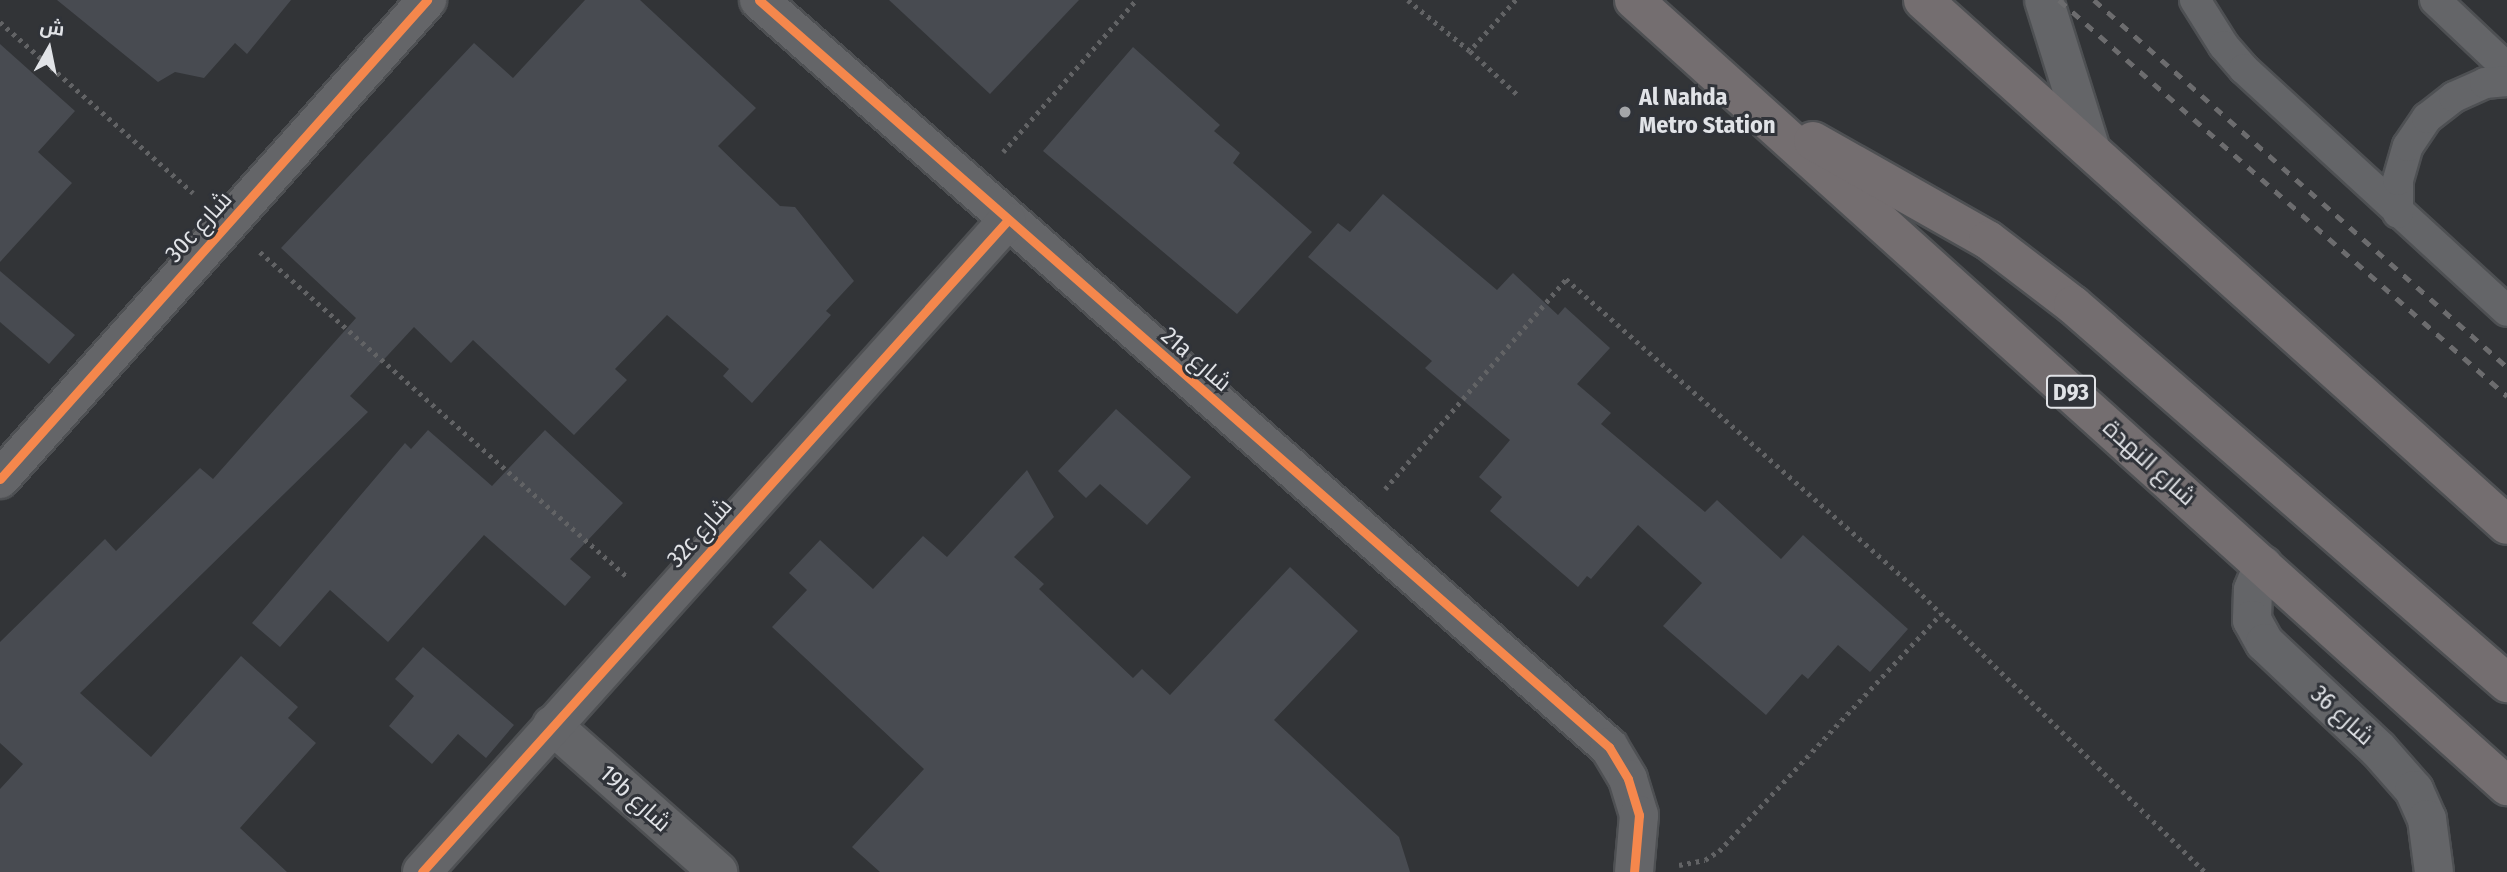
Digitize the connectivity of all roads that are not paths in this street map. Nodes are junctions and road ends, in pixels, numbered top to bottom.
1 (427, 0) edge
2 (759, 0) edge
3 (1634, 0) edge
4 (1923, 0) edge
5 (2044, 0) edge
6 (2196, 0) edge
7 (2435, 0) edge
8 (2507, 68) edge
9 (2507, 81) edge
10 (1761, 113) junction
11 (2091, 150) junction
12 (2398, 213) junction
13 (1007, 221) junction
14 (2507, 311) edge
15 (0, 479) edge
16 (2507, 525) edge
17 (2263, 565) junction
18 (2507, 683) edge
19 (552, 725) junction
20 (2507, 786) edge
21 (1636, 863) edge
22 (422, 872) edge
23 (718, 872) edge
24 (2434, 872) edge

1 - 15 street, 30c شارع
2 - 13 street, 21a شارع
3 - 10 main road, شارع النهدة / D93
4 - 11 main road
5 - 11 street
6 - 12 lane
7 - 8 lane
9 - 12 lane
10 - 17 main road, شارع النهدة / D93
10 - 18 main road
11 - 16 main road
12 - 14 lane
13 - 19 street, 32c شارع
13 - 21 street, 21a شارع
17 - 20 main road, شارع النهدة / D93
17 - 24 street, شارع 36
19 - 22 street, 32c شارع
19 - 23 street, 19b شارع

